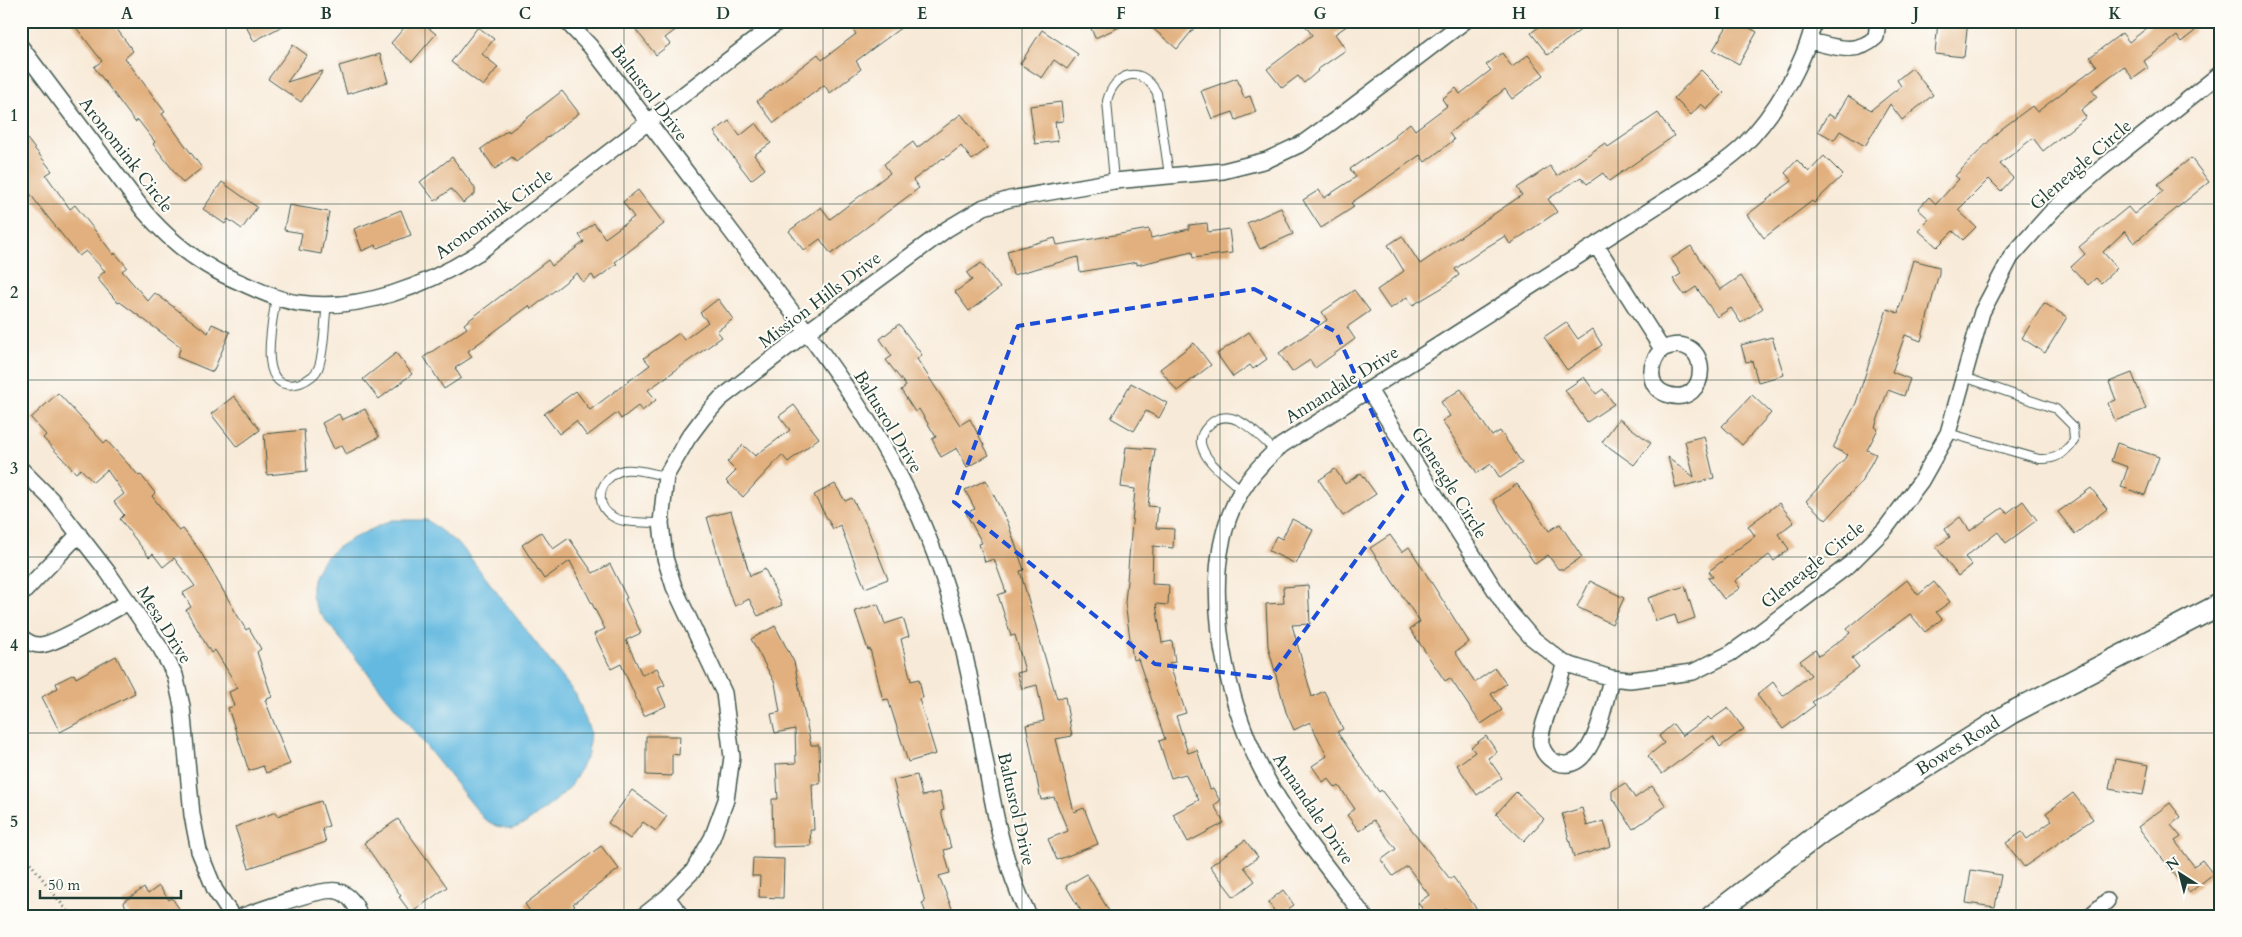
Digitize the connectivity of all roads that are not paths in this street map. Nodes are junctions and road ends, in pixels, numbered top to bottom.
1 (566, 21) edge
2 (779, 21) edge
3 (1465, 21) edge
4 (1814, 21) edge
5 (1878, 21) edge
6 (1810, 42) junction
7 (21, 48) edge
8 (2221, 73) edge
9 (648, 122) junction
10 (1169, 175) junction
11 (1114, 181) junction
12 (1596, 245) junction
13 (276, 298) junction
14 (327, 304) junction
15 (807, 332) junction
16 (1662, 349) dead end
17 (1964, 377) junction
18 (1369, 390) junction
19 (1948, 433) junction
20 (1275, 451) junction
21 (21, 469) edge
22 (666, 476) junction
23 (1242, 490) junction
24 (661, 523) junction
25 (78, 534) junction
26 (21, 595) edge
27 (129, 602) junction
28 (2221, 604) edge
29 (21, 637) edge
30 (1564, 663) junction
31 (1611, 678) junction
32 (667, 897) junction
33 (2108, 901) dead end
34 (232, 916) edge
35 (243, 916) edge
36 (359, 916) edge
37 (643, 916) edge
38 (681, 916) edge
39 (1029, 916) edge
40 (1364, 916) edge
41 (1712, 916) edge
42 (2090, 916) edge

1 - 9 street, Baltusrol Drive
2 - 9 street, Aronomink Circle
3 - 10 street, Mission Hills Drive
4 - 6 street, Annandale Drive
5 - 6 street
6 - 12 street, Annandale Drive
7 - 13 street, Aronomink Circle
8 - 17 street, Gleneagle Circle
9 - 14 street, Aronomink Circle
9 - 15 street, Baltusrol Drive
10 - 11 street, Mission Hills Drive
10 - 11 lane
11 - 15 street, Mission Hills Drive
12 - 16 street
12 - 18 street, Annandale Drive
13 - 14 street, Aronomink Circle
13 - 14 lane
15 - 22 street, Mission Hills Drive
15 - 39 street, Baltusrol Drive
17 - 19 street, Gleneagle Circle
17 - 19 lane
18 - 20 street, Annandale Drive
18 - 30 street, Gleneagle Circle
19 - 31 street, Gleneagle Circle
20 - 23 street, Annandale Drive
20 - 23 lane
21 - 25 street, Mesa Drive
22 - 24 street, Mission Hills Drive
22 - 24 lane
23 - 40 street, Annandale Drive
24 - 32 street, Mission Hills Drive
25 - 26 street
25 - 27 street, Mesa Drive
27 - 29 street
27 - 34 street, Mesa Drive
28 - 41 main road, Bowes Road
30 - 31 street, Gleneagle Circle
30 - 31 street
32 - 37 street, Mission Hills Drive
32 - 38 street
33 - 42 street
35 - 36 street

